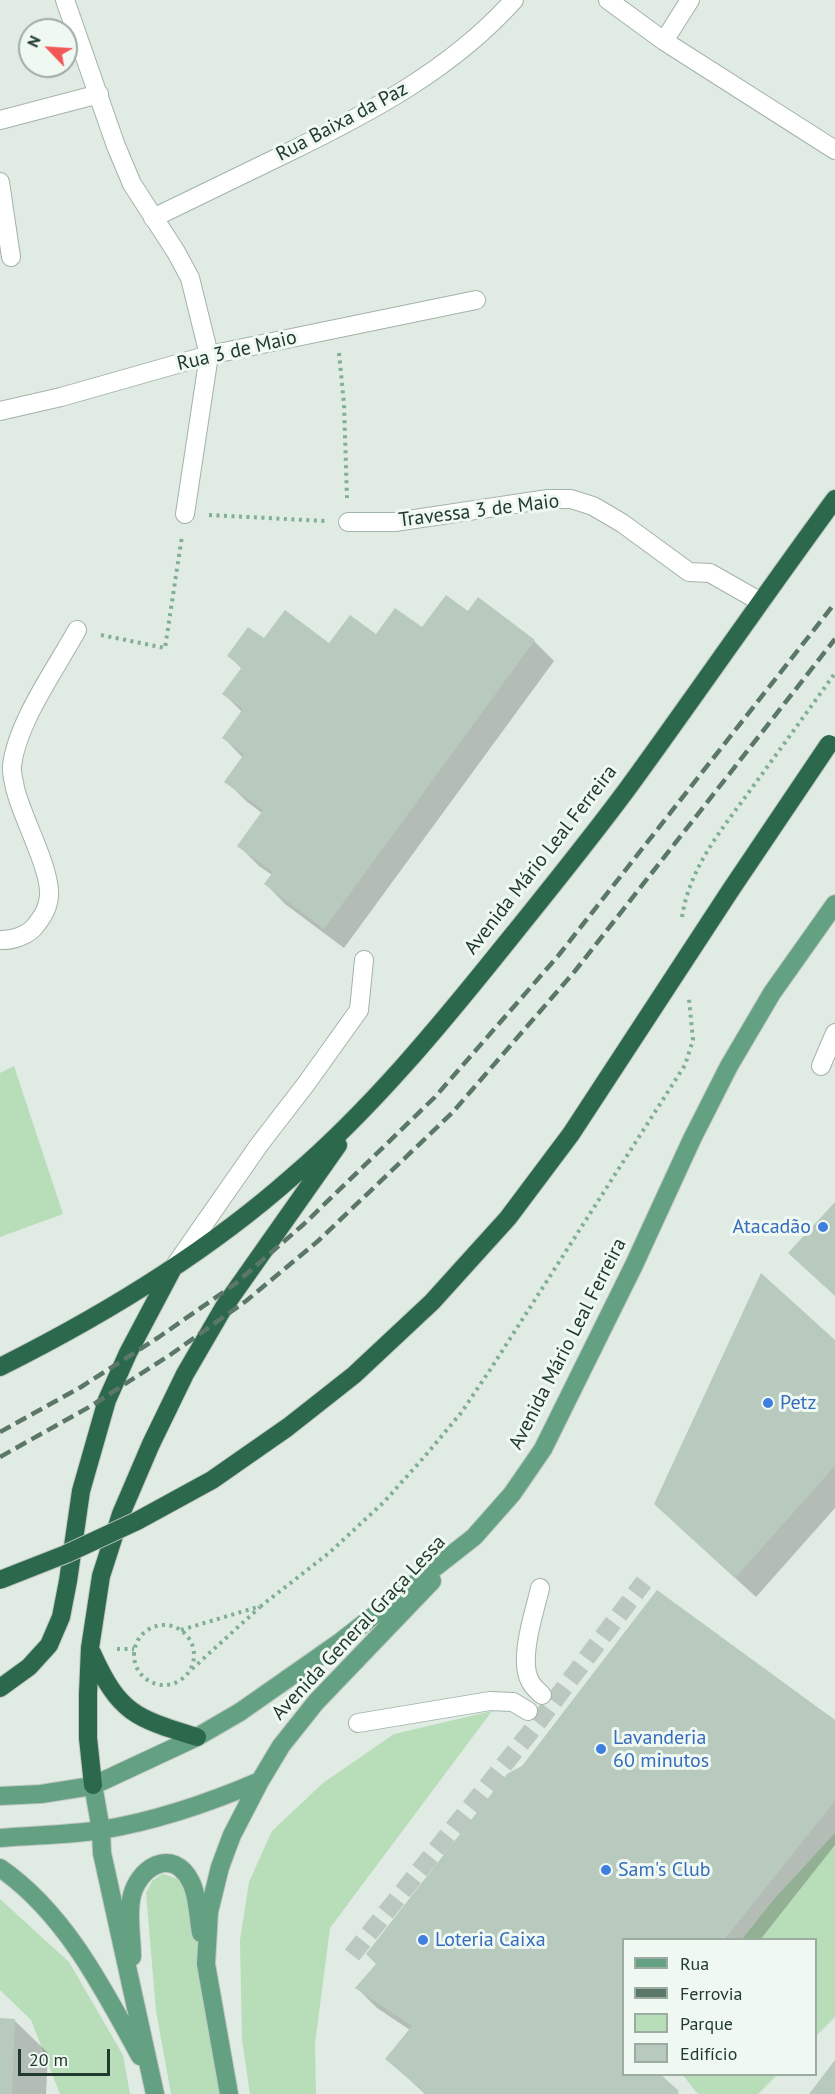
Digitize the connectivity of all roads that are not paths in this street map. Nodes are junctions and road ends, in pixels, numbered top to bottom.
1 (65, 0) edge
2 (514, 0) edge
3 (608, 0) edge
4 (690, 0) edge
5 (664, 41) junction
6 (99, 94) junction
7 (0, 120) edge
8 (835, 150) edge
9 (0, 182) edge
10 (153, 218) junction
11 (11, 257) dead end
12 (476, 300) dead end
13 (209, 355) junction
14 (0, 411) edge
15 (835, 499) edge
16 (185, 514) road end
17 (348, 522) road end
18 (761, 602) junction
19 (77, 630) road end
20 (832, 740) edge
21 (835, 904) edge
22 (0, 940) edge
23 (364, 960) dead end
24 (835, 1033) edge
25 (820, 1066) dead end
26 (360, 1114) junction
27 (172, 1269) junction
28 (0, 1367) edge
29 (474, 1537) junction
30 (0, 1580) edge
31 (540, 1588) dead end
32 (90, 1648) junction
33 (0, 1688) edge
34 (542, 1695) dead end
35 (528, 1711) dead end
36 (358, 1723) dead end
37 (197, 1737) junction
38 (260, 1781) junction
39 (93, 1785) junction
40 (0, 1796) edge
41 (100, 1830) junction
42 (0, 1838) edge
43 (0, 1868) edge
44 (206, 1964) junction
45 (133, 2000) junction
46 (153, 2086) edge
47 (229, 2094) edge

1 - 6 street
2 - 10 street, Rua Baixa da Paz
3 - 5 street
4 - 5 street
5 - 8 street
6 - 7 street
6 - 10 street
9 - 11 street
10 - 13 street
12 - 13 street, Rua 3 de Maio
13 - 14 street, Rua 3 de Maio
13 - 16 street
15 - 18 highway, Avenida Mário Leal Ferreira
17 - 18 street, Travessa 3 de Maio
18 - 26 highway, Avenida Mário Leal Ferreira
19 - 22 street
20 - 30 highway, bridge
21 - 29 main road, Avenida Mário Leal Ferreira
23 - 27 street
24 - 25 street
26 - 27 highway, Avenida Mário Leal Ferreira
26 - 32 highway
27 - 28 highway, Avenida Mário Leal Ferreira
27 - 33 highway
29 - 37 main road, Avenida Mário Leal Ferreira
29 - 38 main road, Avenida General Graça Lessa
31 - 34 street
32 - 37 highway
32 - 39 highway
35 - 36 street
37 - 39 main road, Avenida Mário Leal Ferreira
38 - 41 main road
38 - 44 main road, Avenida General Graça Lessa
39 - 40 main road, Avenida Mário Leal Ferreira
39 - 41 main road
41 - 42 main road
41 - 45 main road
43 - 46 main road
44 - 45 main road
44 - 47 main road, Avenida General Graça Lessa
45 - 46 main road

